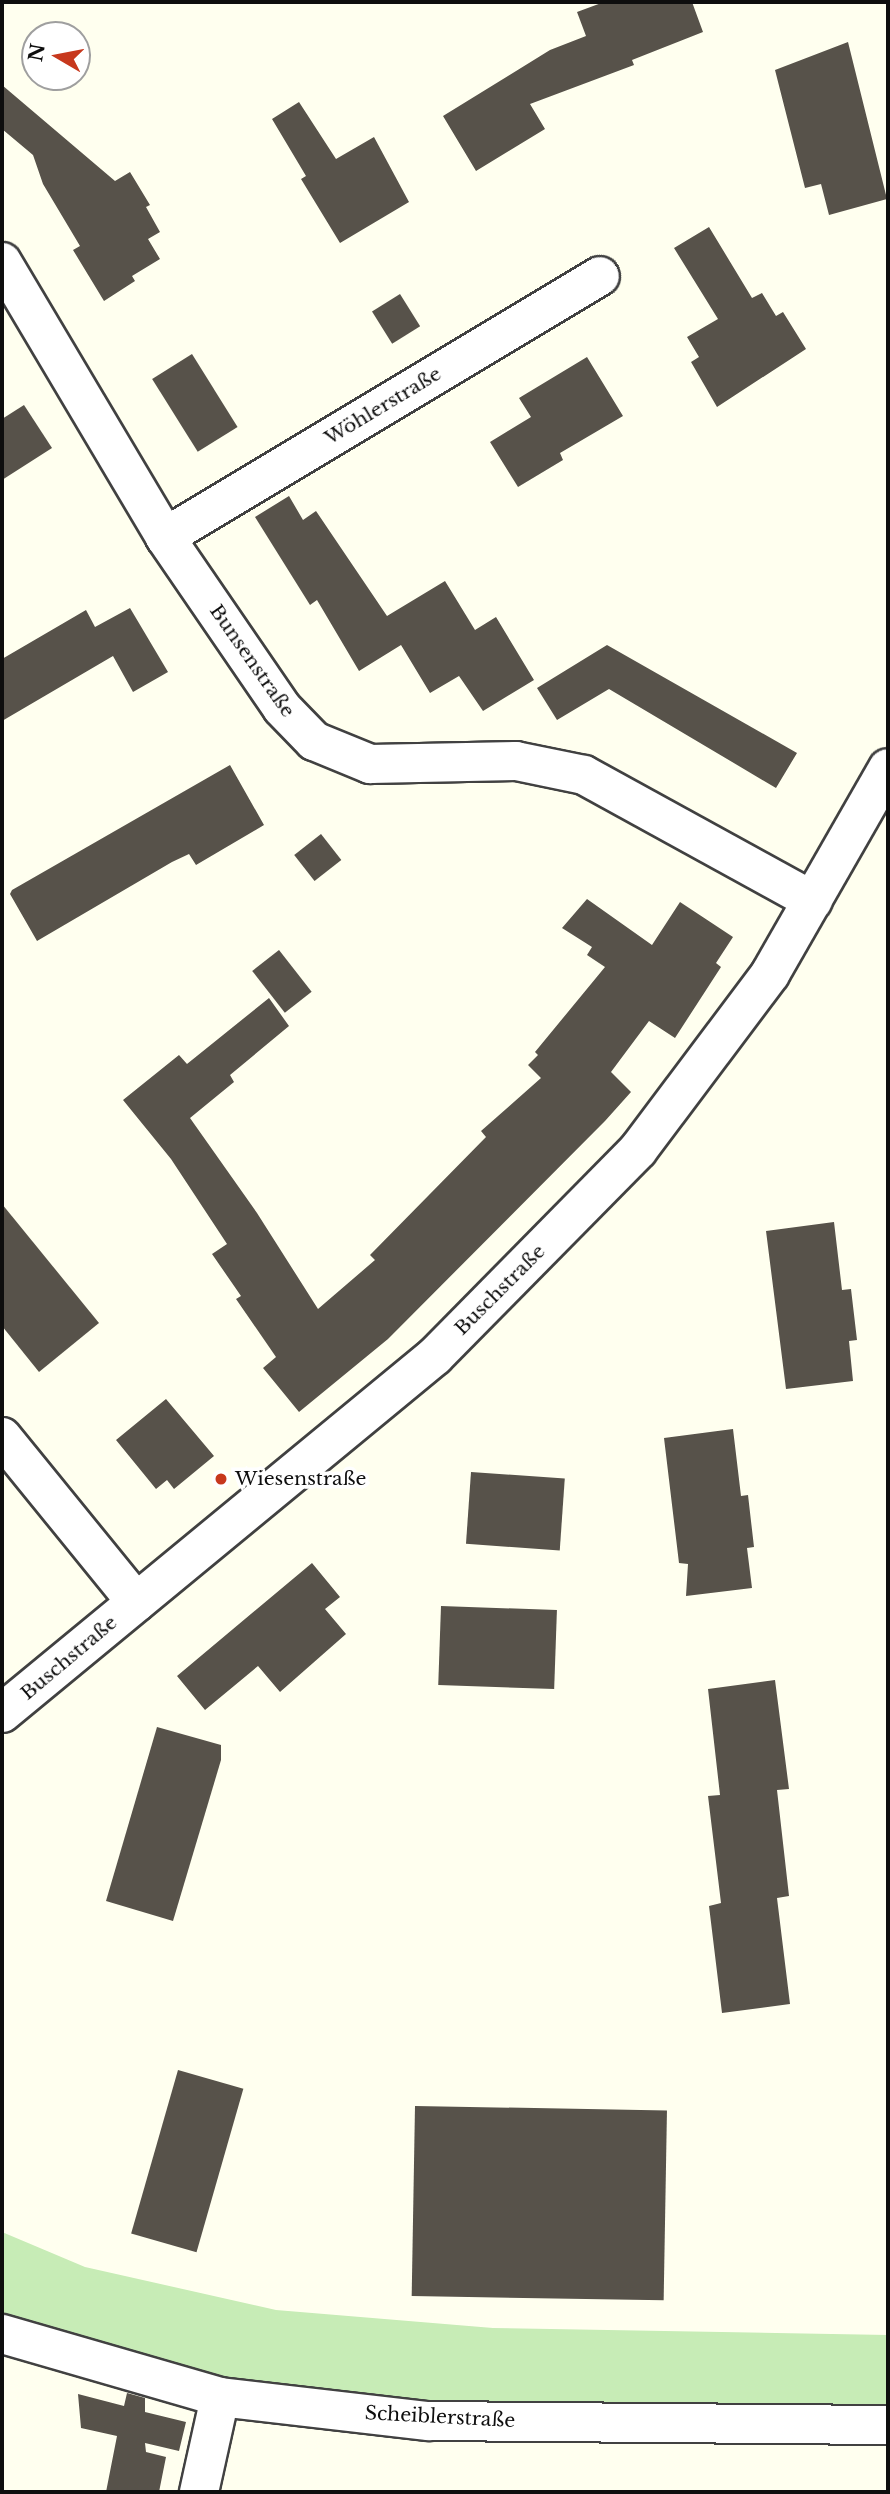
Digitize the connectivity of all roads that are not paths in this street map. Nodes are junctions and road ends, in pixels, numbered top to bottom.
1 (2, 262) edge
2 (600, 276) dead end
3 (166, 537) junction
4 (888, 768) edge
5 (813, 901) junction
6 (2, 1437) edge
7 (136, 1602) junction
8 (2, 1713) edge
9 (2, 2334) edge
10 (220, 2397) junction
11 (888, 2425) edge
12 (199, 2492) edge

1 - 3 street, Bunsenstraße
2 - 3 street, Wöhlerstraße
3 - 5 street, Bunsenstraße
4 - 5 street, Buschstraße
5 - 7 street, Buschstraße
6 - 7 street
7 - 8 street, Buschstraße
9 - 10 street, Scheiblerstraße
10 - 11 street, Scheiblerstraße
10 - 12 street

